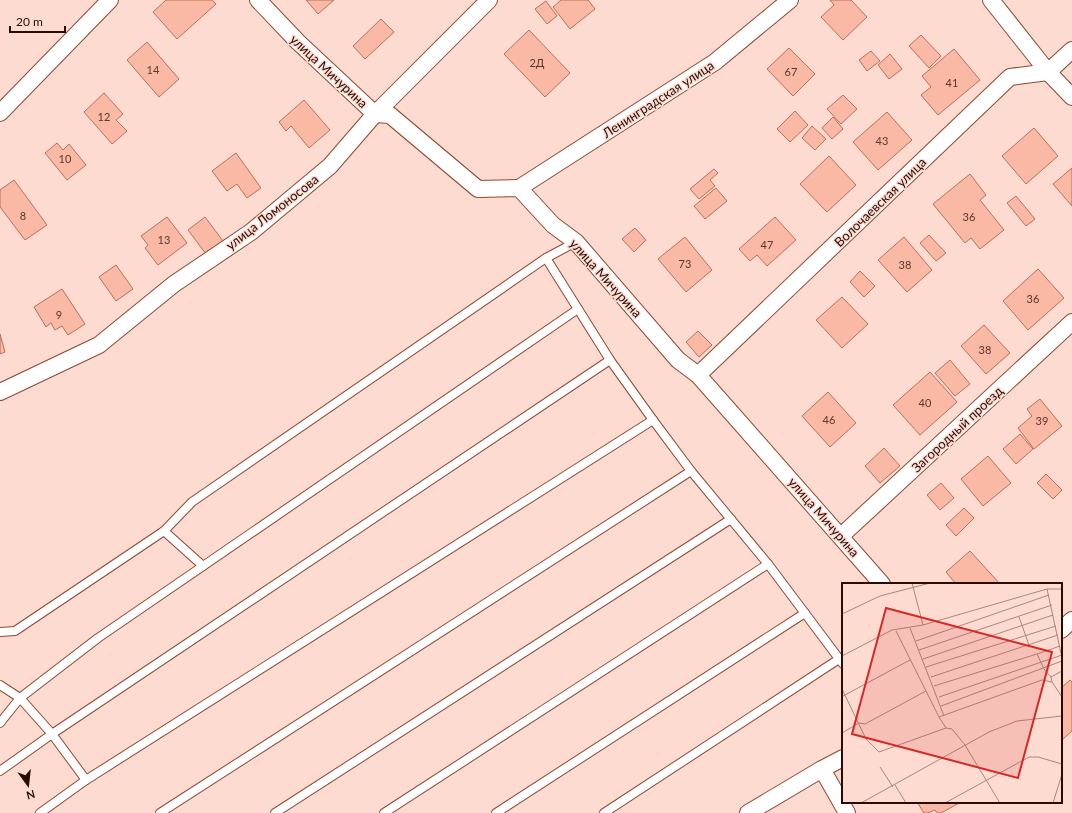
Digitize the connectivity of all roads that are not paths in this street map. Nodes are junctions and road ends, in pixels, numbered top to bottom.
1 (110, 0) edge
2 (258, 0) edge
3 (490, 0) edge
4 (790, 0) edge
5 (991, 0) edge
6 (1072, 50) edge
7 (1048, 72) junction
8 (1072, 97) edge
9 (0, 113) edge
10 (375, 114) junction
11 (519, 188) junction
12 (576, 242) junction
13 (546, 258) junction
14 (578, 309) junction
15 (1072, 322) edge
16 (610, 360) junction
17 (698, 375) junction
18 (0, 392) edge
19 (653, 420) junction
20 (691, 471) junction
21 (731, 519) junction
22 (164, 531) junction
23 (841, 536) junction
24 (768, 564) junction
25 (203, 566) junction
26 (881, 583) edge
27 (805, 612) junction
28 (1072, 620) edge
29 (1062, 629) edge
30 (0, 632) edge
31 (841, 661) edge
32 (0, 685) edge
33 (20, 698) junction
34 (0, 724) edge
35 (52, 734) junction
36 (842, 759) edge
37 (822, 769) junction
38 (0, 771) edge
39 (86, 780) junction
40 (40, 813) edge
41 (160, 813) edge
42 (275, 813) edge
43 (384, 813) edge
44 (496, 813) edge
45 (604, 813) edge
46 (748, 813) edge
47 (847, 813) edge

1 - 9 street
2 - 10 street, улица Мичурина
3 - 10 street, улица Ломоносова
4 - 11 street, Ленинградская улица
5 - 7 street
6 - 7 street
7 - 8 street
7 - 17 street, Волочаевская улица
10 - 11 street, улица Мичурина
10 - 18 street, улица Ломоносова
11 - 12 street, улица Мичурина
12 - 13 lane
12 - 17 street, улица Мичурина
13 - 14 lane
13 - 22 lane
14 - 16 lane
14 - 25 lane
15 - 23 street, Загородный проезд
16 - 19 lane
16 - 35 lane
17 - 23 street, улица Мичурина
19 - 20 lane
19 - 39 lane
20 - 21 lane
20 - 41 lane
21 - 24 lane
21 - 42 lane
22 - 25 lane
22 - 30 lane
23 - 26 street, улица Мичурина
24 - 27 lane
24 - 43 lane
25 - 33 lane
27 - 31 lane
27 - 44 lane
28 - 29 street
31 - 45 lane
32 - 33 lane
33 - 34 lane
33 - 35 lane
35 - 38 lane
35 - 39 lane
36 - 37 street
37 - 46 street
37 - 47 street
39 - 40 lane

